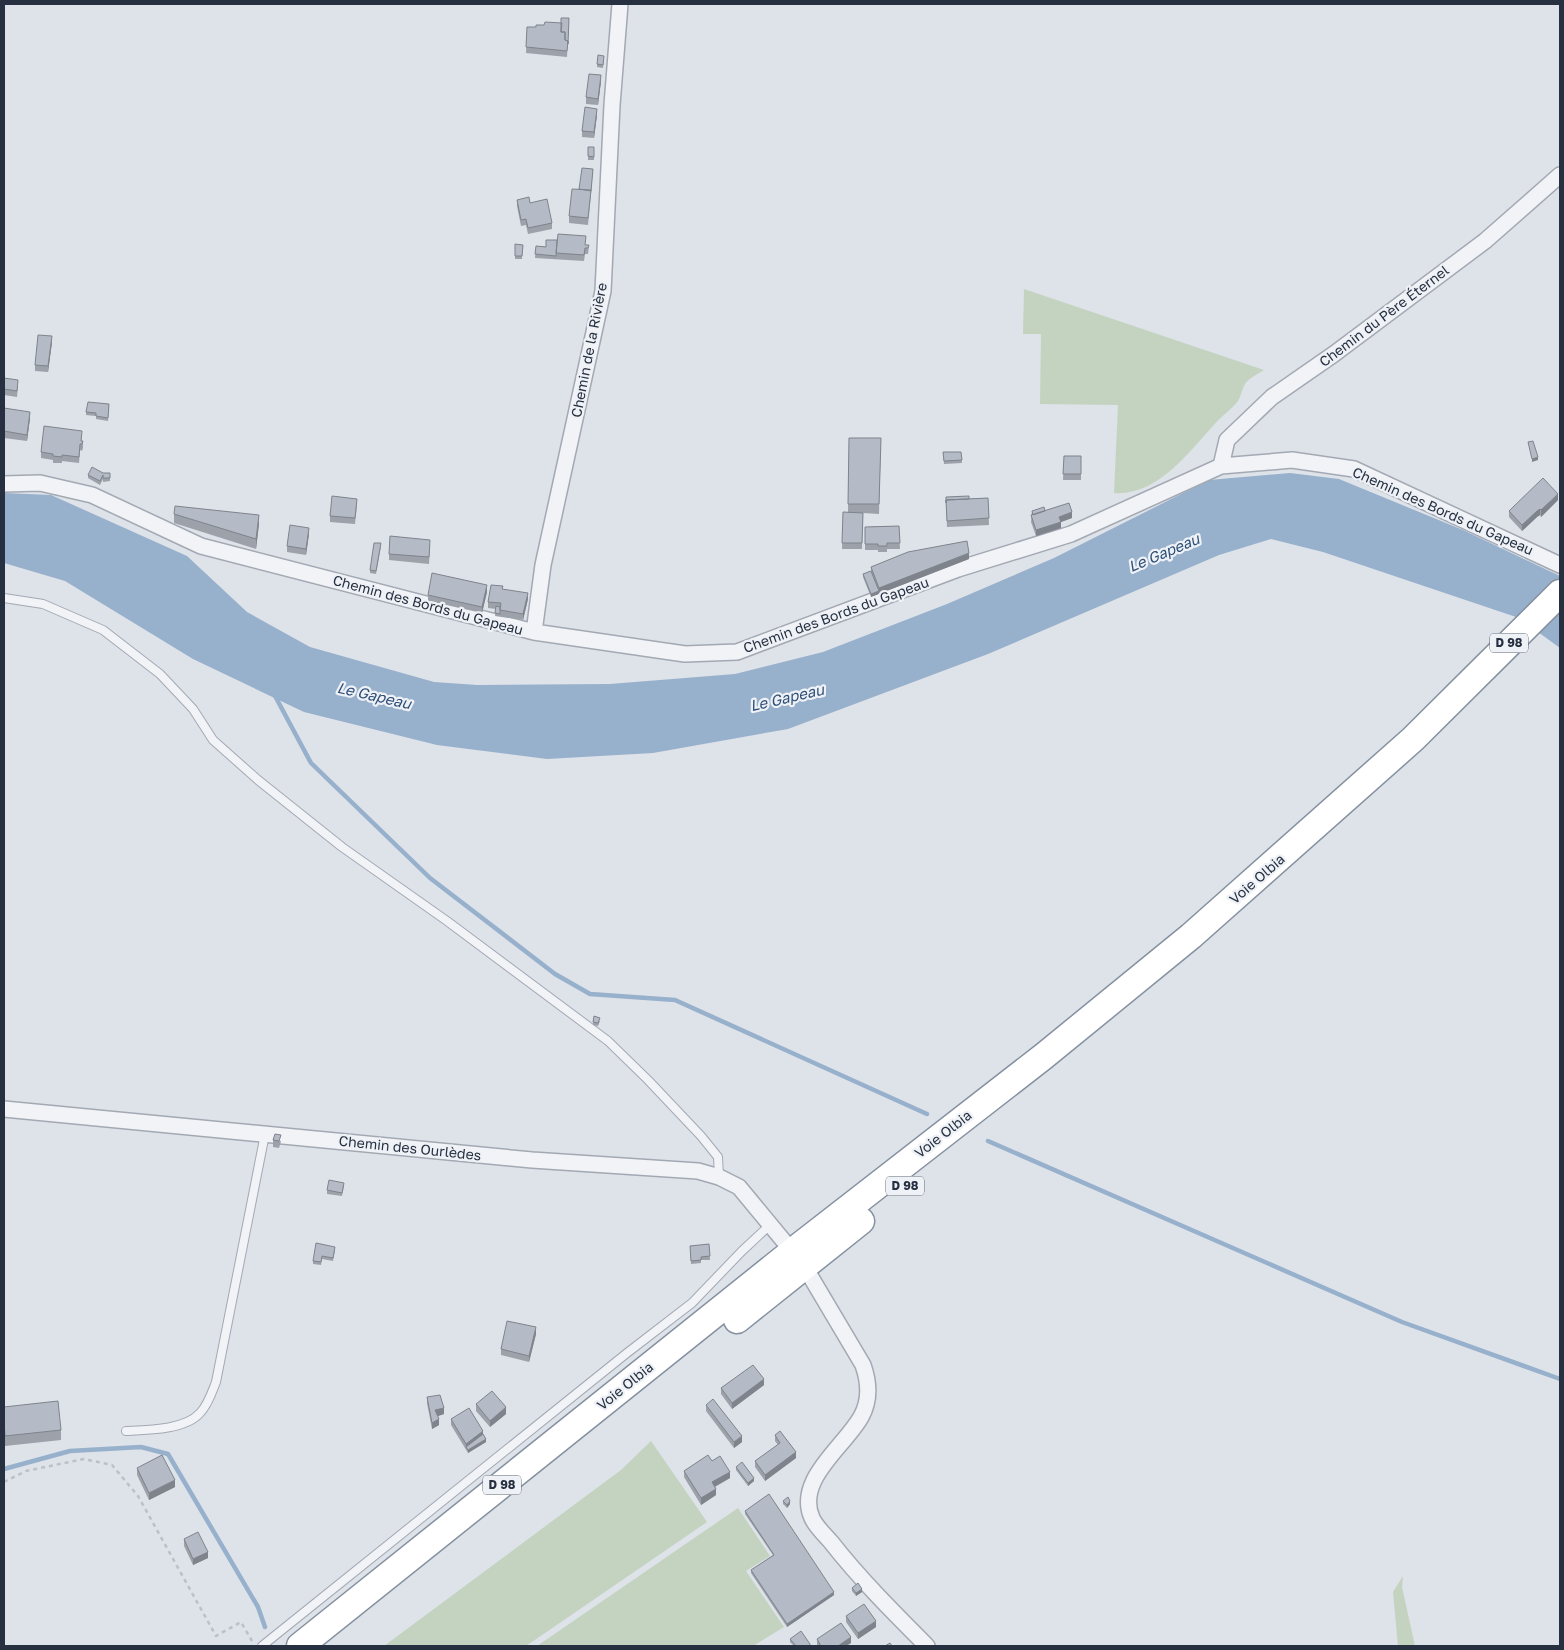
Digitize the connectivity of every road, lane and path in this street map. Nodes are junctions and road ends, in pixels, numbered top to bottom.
1 (620, 4) edge
2 (1560, 175) edge
3 (1221, 466) junction
4 (4, 484) edge
5 (1560, 565) edge
6 (1560, 593) edge
7 (4, 598) edge
8 (1560, 611) edge
9 (534, 632) junction
10 (1464, 697) junction
11 (4, 1109) edge
12 (266, 1134) junction
13 (719, 1177) junction
14 (771, 1224) junction
15 (787, 1245) dead end
16 (809, 1274) dead end
17 (126, 1431) dead end
18 (4, 1482) edge
19 (255, 1646) edge
20 (262, 1646) edge
21 (300, 1646) edge
22 (322, 1646) edge
23 (927, 1646) edge

1 - 9 street, Chemin de la Rivière
2 - 3 street, Chemin du Père Éternel
3 - 5 street, Chemin des Bords du Gapeau
3 - 9 street, Chemin des Bords du Gapeau
4 - 9 street, Chemin des Bords du Gapeau
6 - 10 highway, Voie Olbia / D 98
7 - 13 lane
8 - 10 highway, Voie Olbia / D 98
10 - 21 highway, Voie Olbia / D 98
10 - 22 highway, Voie Olbia / D 98
11 - 12 street, Chemin des Ourlèdes
12 - 13 street, Chemin des Ourlèdes
12 - 17 lane
13 - 14 street, Chemin des Ourlèdes
14 - 15 street, Chemin des Ourlèdes
14 - 20 lane
16 - 23 street
18 - 19 path

